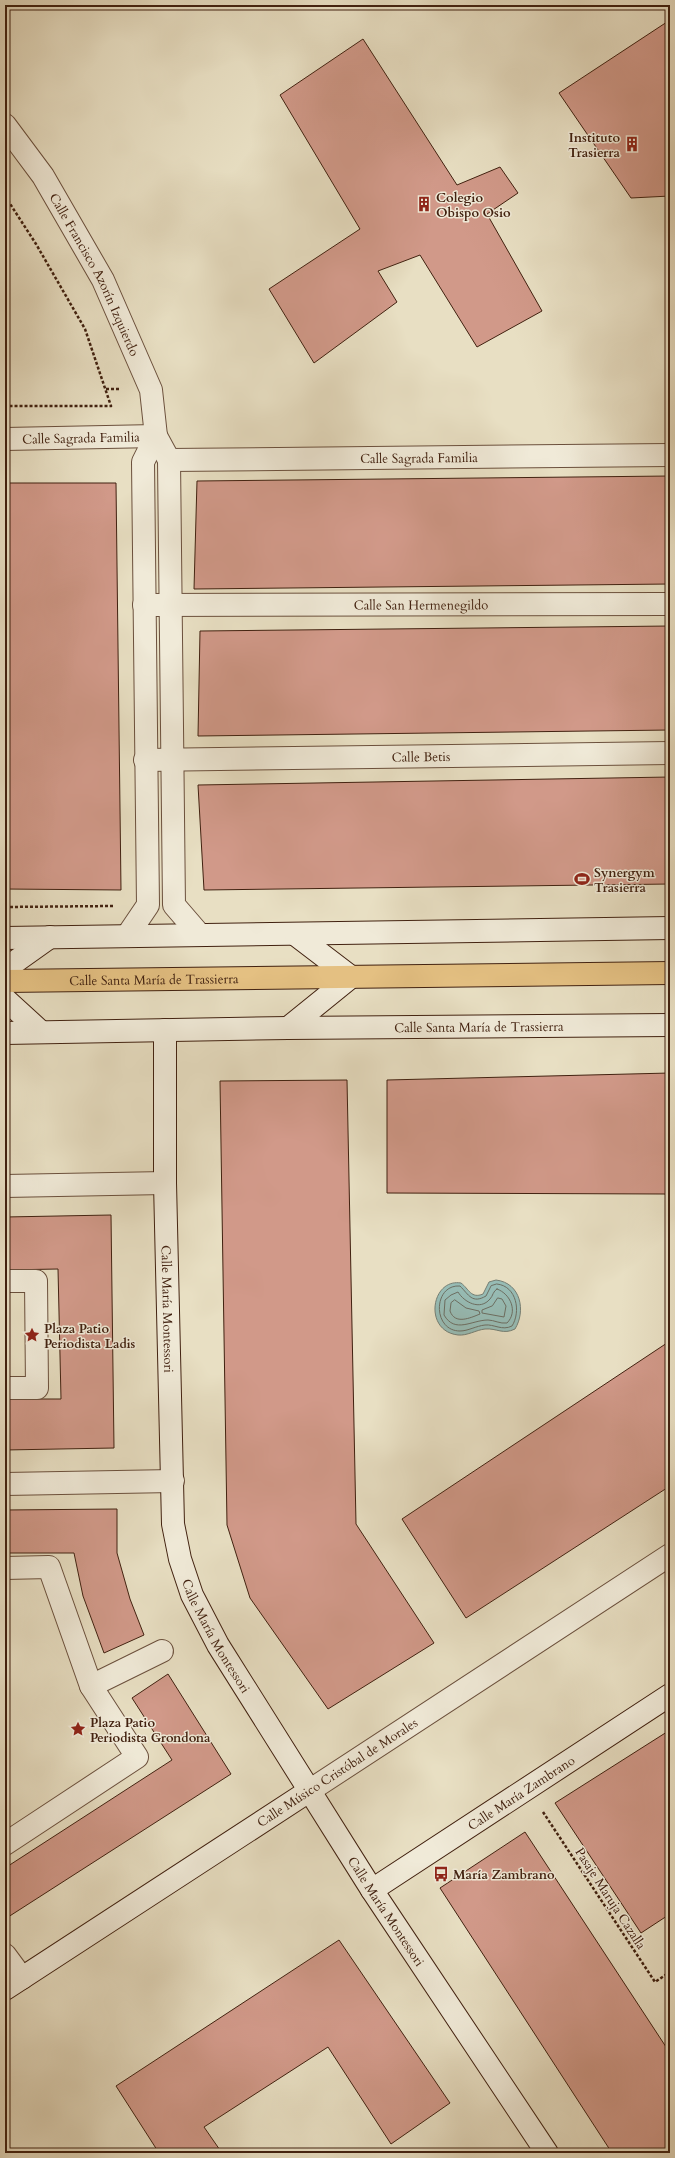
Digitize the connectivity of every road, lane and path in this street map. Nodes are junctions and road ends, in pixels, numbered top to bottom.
1 (5, 124) edge
2 (5, 196) edge
3 (106, 389) junction
4 (120, 389) dead end
5 (5, 406) edge
6 (156, 436) junction
7 (5, 439) edge
8 (670, 455) edge
9 (169, 460) junction
10 (670, 604) edge
11 (144, 606) junction
12 (172, 606) junction
13 (670, 753) edge
14 (146, 760) junction
15 (173, 760) junction
16 (148, 905) junction
17 (5, 907) edge
18 (670, 928) edge
19 (199, 934) junction
20 (296, 935) junction
21 (127, 936) junction
22 (50, 937) junction
23 (5, 938) edge
24 (5, 969) edge
25 (670, 973) edge
26 (351, 977) junction
27 (5, 981) edge
28 (5, 999) edge
29 (670, 1025) edge
30 (288, 1028) junction
31 (165, 1030) junction
32 (41, 1032) junction
33 (5, 1033) edge
34 (165, 1183) junction
35 (5, 1186) edge
36 (5, 1281) edge
37 (5, 1388) edge
38 (173, 1481) junction
39 (5, 1484) edge
40 (670, 1555) edge
41 (5, 1568) edge
42 (162, 1651) dead end
43 (92, 1686) junction
44 (670, 1695) edge
45 (309, 1791) junction
46 (541, 1810) dead end
47 (5, 1844) edge
48 (372, 1890) junction
49 (5, 1955) edge
50 (670, 1972) edge
51 (13, 1984) edge
52 (547, 2153) edge

1 - 6 street, Calle Francisco Azorín Izquierdo
2 - 3 path
3 - 4 path
3 - 5 path
6 - 7 street, Calle Sagrada Familia
6 - 9 street, Calle Francisco Azorín Izquierdo
6 - 11 street
8 - 9 street, Calle Sagrada Familia
9 - 12 street, Calle Francisco Azorín Izquierdo
10 - 12 street, Calle San Hermenegildo
11 - 12 street
11 - 14 street
12 - 15 street, Calle Francisco Azorín Izquierdo
13 - 15 street, Calle Betis
14 - 15 street
14 - 16 street
15 - 19 street, Calle Francisco Azorín Izquierdo
16 - 17 path
16 - 21 street
18 - 20 street
19 - 20 street
19 - 21 street
20 - 26 street
21 - 22 street
22 - 23 street
22 - 24 street
25 - 26 main road, Calle Santa María de Trassierra
26 - 27 main road, Calle Santa María de Trassierra
26 - 30 street
28 - 32 street
29 - 30 street, Calle Santa María de Trassierra
30 - 31 street, Calle Santa María de Trassierra
31 - 32 street, Calle Santa María de Trassierra
31 - 34 street, Calle María Montessori
32 - 33 street, Calle Santa María de Trassierra
34 - 35 street
34 - 38 street, Calle María Montessori
36 - 37 street
38 - 39 street
38 - 45 street, Calle María Montessori
40 - 45 street, Calle Músico Cristóbal de Morales
41 - 43 street
42 - 43 street
43 - 47 street
44 - 48 street, Calle María Zambrano
45 - 48 street, Calle María Montessori
45 - 51 street, Calle Músico Cristóbal de Morales
46 - 50 path, Pasaje Maruja Cazalla
48 - 52 street, Calle María Montessori
49 - 51 street

